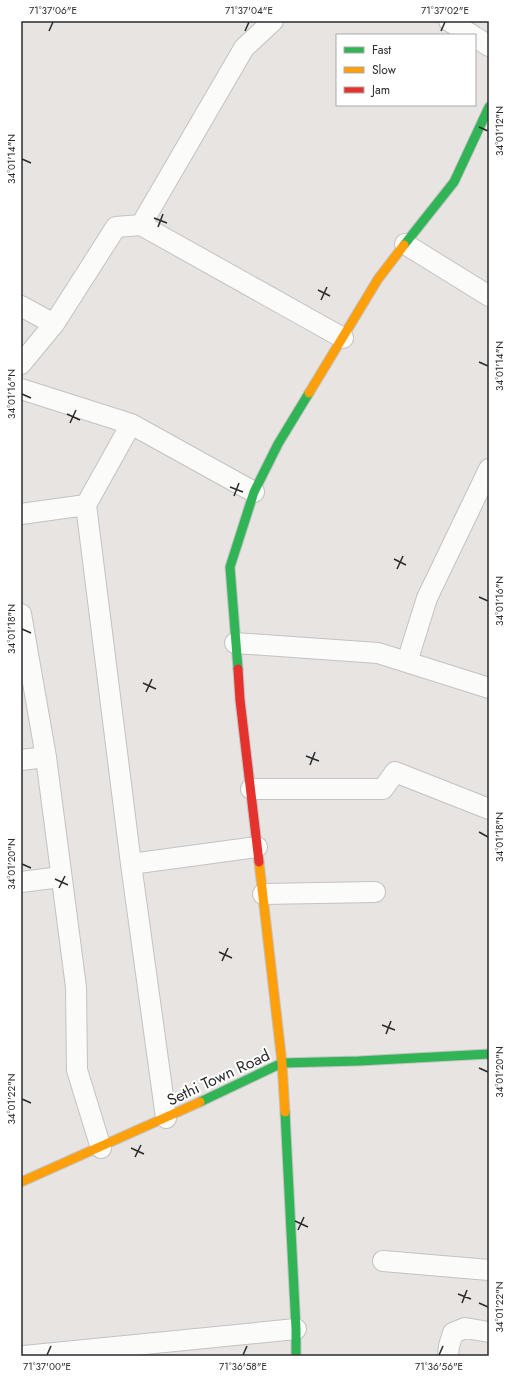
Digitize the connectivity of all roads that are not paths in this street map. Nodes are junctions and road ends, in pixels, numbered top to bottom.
1 (273, 21) edge
2 (449, 21) edge
3 (470, 34) edge
4 (476, 38) edge
5 (489, 46) edge
6 (488, 112) edge
7 (141, 225) junction
8 (405, 244) junction
9 (489, 296) edge
10 (21, 306) edge
11 (54, 324) junction
12 (343, 338) junction
13 (21, 364) edge
14 (21, 389) edge
15 (131, 424) junction
16 (489, 469) edge
17 (254, 492) junction
18 (86, 505) junction
19 (21, 514) edge
20 (21, 614) edge
21 (23, 636) edge
22 (235, 643) junction
23 (407, 662) junction
24 (489, 688) edge
25 (46, 757) junction
26 (21, 760) edge
27 (251, 789) junction
28 (489, 809) edge
29 (257, 847) junction
30 (131, 864) junction
31 (61, 877) junction
32 (21, 882) edge
33 (375, 892) dead end
34 (263, 894) junction
35 (489, 1054) edge
36 (282, 1063) junction
37 (166, 1118) junction
38 (100, 1148) junction
39 (21, 1181) edge
40 (383, 1261) dead end
41 (489, 1270) edge
42 (296, 1329) junction
43 (489, 1332) edge
44 (24, 1356) edge
45 (296, 1356) edge
46 (448, 1356) edge

1 - 7 street
2 - 3 street
4 - 5 street
6 - 8 street
7 - 11 street
7 - 12 street
8 - 9 street
8 - 12 street
10 - 11 street
11 - 13 street
12 - 17 street
14 - 15 street
15 - 17 street
15 - 18 street
16 - 23 street
17 - 22 street
18 - 19 street
18 - 30 street
20 - 21 street
21 - 25 street
22 - 23 street
22 - 27 street
23 - 24 street
25 - 26 street
25 - 31 street
27 - 28 street
27 - 29 street
29 - 30 street
29 - 34 street
30 - 37 street
31 - 32 street
31 - 38 street
33 - 34 street
34 - 36 street
35 - 36 street, Sethi Town Road
36 - 37 street, Sethi Town Road
36 - 42 street
37 - 38 street, Sethi Town Road
38 - 39 street, Sethi Town Road
40 - 41 street
42 - 44 street
42 - 45 street
43 - 46 street

